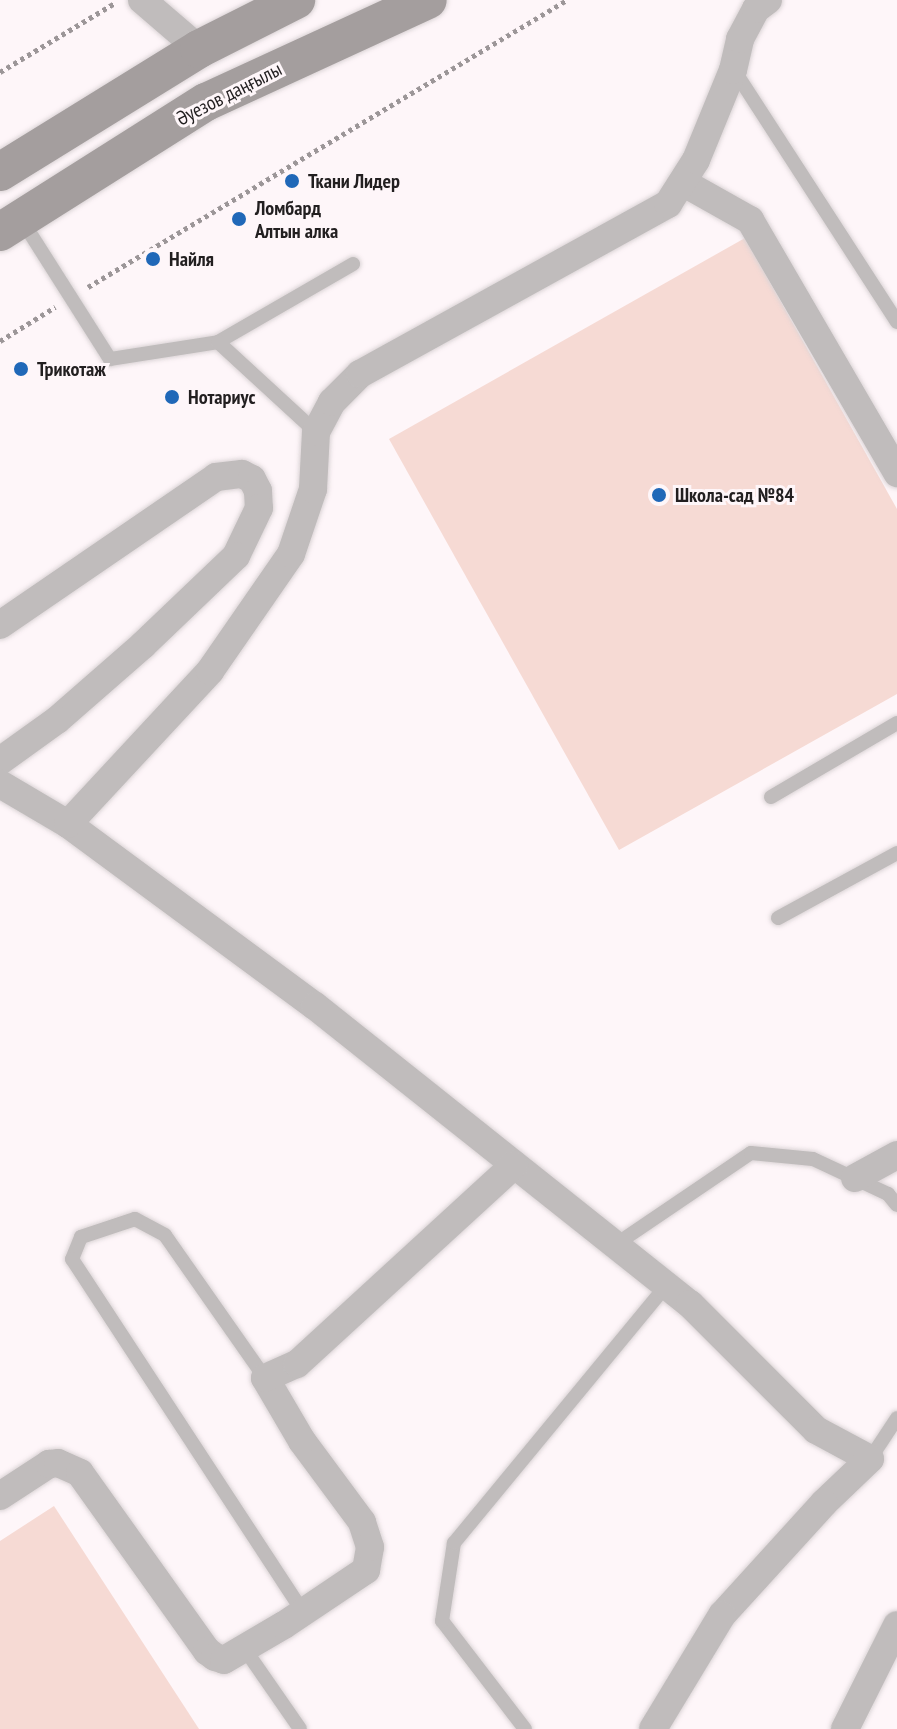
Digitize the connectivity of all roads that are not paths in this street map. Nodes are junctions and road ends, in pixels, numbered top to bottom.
1 (142, 0) edge
2 (296, 0) edge
3 (428, 0) edge
4 (768, 0) edge
5 (199, 49) junction
6 (733, 70) junction
7 (0, 172) edge
8 (684, 183) junction
9 (10, 226) edge
10 (353, 264) dead end
11 (897, 322) edge
12 (218, 342) junction
13 (316, 432) junction
14 (897, 473) edge
15 (0, 625) edge
16 (897, 723) edge
17 (0, 761) edge
18 (0, 784) edge
19 (771, 797) dead end
20 (68, 824) junction
21 (897, 853) edge
22 (778, 918) dead end
23 (897, 1155) edge
24 (514, 1165) junction
25 (855, 1178) junction
26 (897, 1205) edge
27 (615, 1245) junction
28 (667, 1285) junction
29 (265, 1378) junction
30 (897, 1418) edge
31 (870, 1459) junction
32 (0, 1496) edge
33 (302, 1610) junction
34 (897, 1625) edge
35 (244, 1648) junction
36 (300, 1729) edge
37 (525, 1729) edge
38 (653, 1729) edge
39 (845, 1729) edge

1 - 5 street
2 - 5 main road
3 - 9 main road, Әуезов даңғылы
4 - 6 street
5 - 7 main road
6 - 8 street
6 - 11 lane
8 - 13 street
8 - 14 street
9 - 12 lane
10 - 12 lane
12 - 13 lane
13 - 20 street
15 - 17 street
16 - 19 lane
18 - 20 street
20 - 24 street
21 - 22 lane
23 - 25 street
24 - 27 street
24 - 29 street
25 - 26 lane
25 - 27 lane
27 - 28 street
28 - 31 street
28 - 37 lane
29 - 33 street
29 - 33 lane
30 - 31 lane
31 - 38 street
32 - 35 street
33 - 35 street
34 - 39 street
35 - 36 lane

